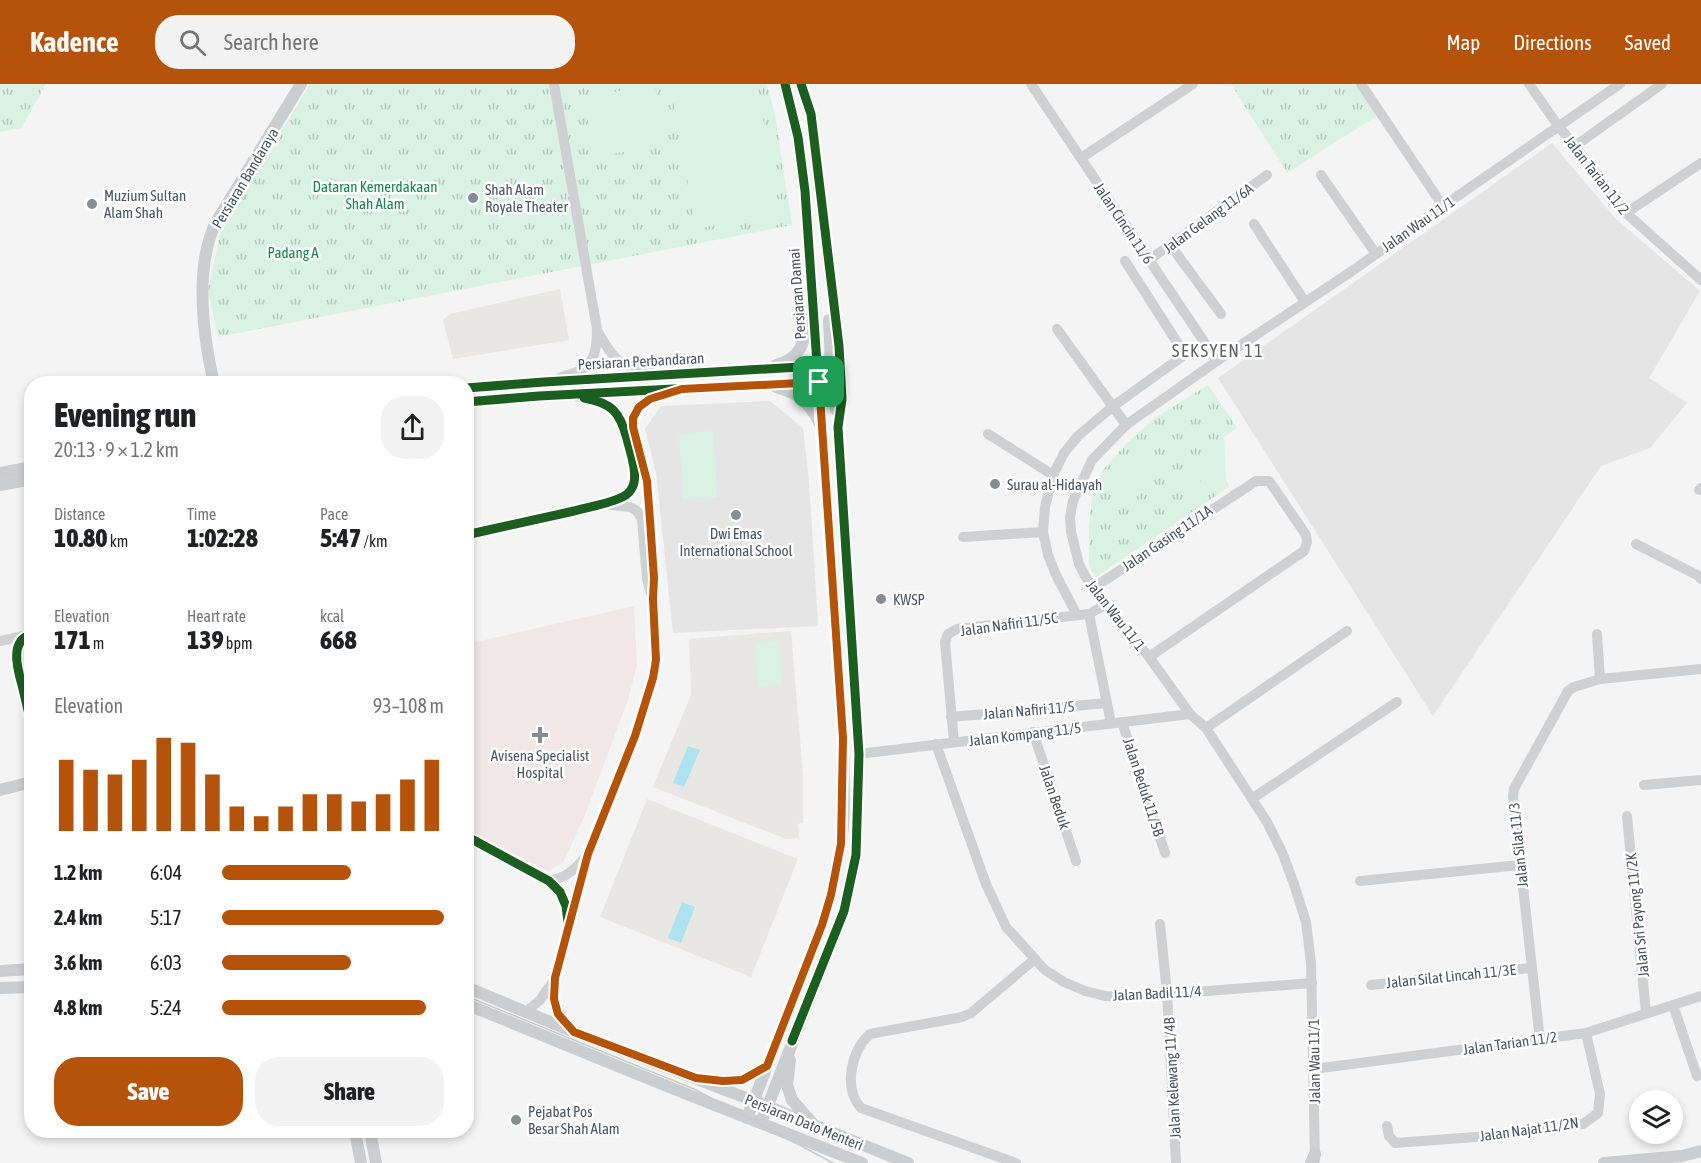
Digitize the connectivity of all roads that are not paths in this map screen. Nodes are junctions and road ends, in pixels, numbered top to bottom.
1 (301, 84) edge
2 (554, 84) edge
3 (784, 84) edge
4 (801, 84) edge
5 (1031, 84) edge
6 (1192, 84) edge
7 (1361, 84) edge
8 (1529, 84) edge
9 (1620, 84) edge
10 (1662, 84) edge
11 (1559, 127) junction
12 (1575, 146) junction
13 (1081, 158) junction
14 (1701, 163) edge
15 (1321, 174) dead end
16 (1267, 176) dead end
17 (1443, 206) junction
18 (1626, 213) junction
19 (1254, 225) dead end
20 (1171, 246) junction
21 (1376, 254) junction
22 (1149, 260) junction
23 (1125, 261) dead end
24 (1699, 275) edge
25 (1305, 302) junction
26 (834, 305) junction
27 (813, 307) junction
28 (1221, 315) dead end
29 (597, 329) junction
30 (1057, 329) dead end
31 (1216, 361) junction
32 (752, 369) junction
33 (821, 374) junction
34 (681, 375) junction
35 (213, 376) edge
36 (543, 382) junction
37 (767, 384) junction
38 (474, 387) edge
39 (682, 389) junction
40 (570, 395) junction
41 (474, 401) edge
42 (1112, 407) junction
43 (1126, 425) junction
44 (838, 426) junction
45 (822, 428) junction
46 (988, 434) dead end
47 (24, 468) edge
48 (0, 473) edge
49 (1053, 475) junction
50 (24, 480) edge
51 (0, 485) edge
52 (602, 504) junction
53 (1043, 532) junction
54 (474, 534) edge
55 (963, 537) dead end
56 (1636, 544) dead end
57 (1701, 579) edge
58 (1093, 588) junction
59 (653, 599) junction
60 (1105, 605) junction
61 (1089, 614) junction
62 (1077, 615) junction
63 (1347, 631) dead end
64 (1597, 634) dead end
65 (24, 636) edge
66 (24, 640) edge
67 (0, 641) edge
68 (1149, 657) junction
69 (1701, 669) edge
70 (1600, 679) junction
71 (24, 694) edge
72 (1396, 702) dead end
73 (1107, 703) junction
74 (1190, 714) junction
75 (951, 717) junction
76 (1116, 722) junction
77 (1206, 728) junction
78 (1034, 732) junction
79 (954, 742) junction
80 (936, 744) junction
81 (859, 754) junction
82 (1701, 780) edge
83 (24, 784) edge
84 (1644, 785) dead end
85 (0, 790) edge
86 (1252, 798) junction
87 (1627, 816) dead end
88 (474, 840) edge
89 (1165, 853) dead end
90 (588, 854) junction
91 (1076, 861) dead end
92 (1520, 865) junction
93 (549, 881) junction
94 (1360, 881) dead end
95 (1161, 924) dead end
96 (569, 928) junction
97 (1035, 959) junction
98 (1531, 968) junction
99 (24, 970) edge
100 (0, 971) edge
101 (555, 978) junction
102 (1312, 983) junction
103 (1371, 985) dead end
104 (24, 987) edge
105 (0, 988) edge
106 (474, 990) edge
107 (1167, 993) junction
108 (1701, 996) edge
109 (1673, 1005) junction
110 (474, 1007) edge
111 (526, 1012) junction
112 (1646, 1013) junction
113 (574, 1032) junction
114 (1586, 1033) junction
115 (1540, 1040) junction
116 (792, 1041) junction
117 (767, 1066) junction
118 (1314, 1069) junction
119 (1696, 1076) dead end
120 (696, 1078) junction
121 (754, 1101) junction
122 (767, 1107) junction
123 (747, 1118) junction
124 (761, 1123) junction
125 (1388, 1126) dead end
126 (816, 1127) junction
127 (356, 1138) edge
128 (371, 1138) edge
129 (1701, 1151) edge
130 (1315, 1161) edge
131 (361, 1163) edge
132 (376, 1163) edge
133 (861, 1163) edge
134 (908, 1163) edge
135 (1016, 1163) edge
136 (1176, 1163) edge
137 (1604, 1163) edge

1 - 35 main road, Persiaran Bandaraya
2 - 29 street
3 - 27 main road, Persiaran Damai
4 - 26 main road
5 - 13 street, Jalan Cincin 11/6
6 - 13 street
7 - 17 street
8 - 11 street, Jalan Tarian 11/2
9 - 11 street, Jalan Wau 11/1
10 - 12 street
11 - 12 street, Jalan Tarian 11/2
11 - 17 street, Jalan Wau 11/1
12 - 18 street, Jalan Tarian 11/2
13 - 22 street, Jalan Cincin 11/6
14 - 18 street
15 - 21 street
16 - 20 street, Jalan Gelang 11/6A
17 - 21 street, Jalan Wau 11/1
18 - 24 street, Jalan Tarian 11/2
19 - 25 street
20 - 22 street, Jalan Gelang 11/6A
20 - 28 street
21 - 25 street, Jalan Wau 11/1
22 - 31 street, Jalan Cincin 11/6
23 - 42 street
25 - 31 street, Jalan Wau 11/1
26 - 33 main road
26 - 44 main road
27 - 32 main road
27 - 33 main road, Persiaran Damai
29 - 34 street
29 - 36 street
30 - 42 street
31 - 43 street, Jalan Wau 11/1
32 - 33 main road, Persiaran Perbandaran
32 - 34 main road, Persiaran Perbandaran
33 - 37 main road, Persiaran Perbandaran
33 - 44 main road
33 - 45 main road, Persiaran Damai
34 - 36 main road, Persiaran Perbandaran
36 - 38 main road, Persiaran Perbandaran
37 - 39 main road, Persiaran Perbandaran
37 - 45 main road
39 - 40 main road, Persiaran Perbandaran
39 - 59 street
40 - 41 main road, Persiaran Perbandaran
40 - 52 street
42 - 43 street
42 - 49 street
43 - 58 street, Jalan Wau 11/1
44 - 81 main road
45 - 117 main road, Persiaran Damai
46 - 49 street
47 - 48 main road
49 - 53 street
50 - 51 main road
52 - 54 street
52 - 59 street
53 - 55 street
53 - 62 street
56 - 57 street
58 - 60 street, Jalan Wau 11/1
58 - 68 street, Jalan Gasing 11/1A
59 - 90 street
60 - 61 street, Jalan Nafiri 11/5C
60 - 68 street, Jalan Wau 11/1
61 - 62 street, Jalan Nafiri 11/5C
61 - 73 street, Jalan Beduk 11/5B
62 - 75 street, Jalan Nafiri 11/5C
63 - 77 street
64 - 70 street
65 - 67 street
66 - 71 main road
68 - 74 street, Jalan Wau 11/1
69 - 70 street, Jalan Silat 11/3
70 - 92 street, Jalan Silat 11/3
72 - 86 street
73 - 75 street, Jalan Nafiri 11/5
73 - 76 street, Jalan Beduk 11/5B
74 - 76 street, Jalan Kompang 11/5
74 - 77 street, Jalan Wau 11/1
75 - 79 street, Jalan Nafiri 11/5C
76 - 78 street, Jalan Kompang 11/5
76 - 89 street, Jalan Beduk 11/5B
77 - 86 street, Jalan Wau 11/1
78 - 79 street, Jalan Kompang 11/5
78 - 91 street, Jalan Beduk
79 - 80 street, Jalan Kompang 11/5
80 - 81 street, Jalan Kompang 11/5
80 - 97 street, Jalan Badil 11/4
81 - 116 main road
82 - 84 street
83 - 85 main road
86 - 102 street, Jalan Wau 11/1
87 - 112 street, Jalan Sri Payong 11/2K
88 - 93 street
90 - 93 street
90 - 96 street
92 - 94 street
92 - 98 street, Jalan Silat 11/3
93 - 96 street
95 - 107 street, Jalan Kelewang 11/4B
96 - 101 street
97 - 107 street, Jalan Badil 11/4
97 - 135 street
98 - 103 street, Jalan Silat Lincah 11/3E
98 - 115 street, Jalan Silat 11/3
99 - 100 main road
101 - 111 street
101 - 113 street
102 - 107 street, Jalan Badil 11/4
102 - 118 street, Jalan Wau 11/1
104 - 105 main road
106 - 111 main road, Persiaran Dato Menteri
107 - 136 street, Jalan Kelewang 11/4B
108 - 109 street, Jalan Tarian 11/2
109 - 112 street, Jalan Tarian 11/2
109 - 119 street
110 - 123 main road, Persiaran Dato Menteri
111 - 113 main road, Persiaran Dato Menteri
112 - 114 street, Jalan Tarian 11/2
113 - 120 main road, Persiaran Dato Menteri
114 - 115 street, Jalan Tarian 11/2
114 - 125 street, Jalan Najat 11/2N
115 - 118 street, Jalan Tarian 11/2
116 - 122 main road
116 - 126 main road
117 - 120 main road
117 - 121 main road, Persiaran Damai
118 - 130 street, Jalan Wau 11/1
120 - 121 main road, Persiaran Dato Menteri
121 - 122 main road, Persiaran Dato Menteri
121 - 123 main road, Persiaran Damai
122 - 124 main road
122 - 126 main road, Persiaran Dato Menteri
123 - 124 main road, Persiaran Dato Menteri
124 - 133 main road, Persiaran Dato Menteri
126 - 134 main road, Persiaran Dato Menteri
127 - 131 main road
128 - 132 main road
129 - 137 main road

